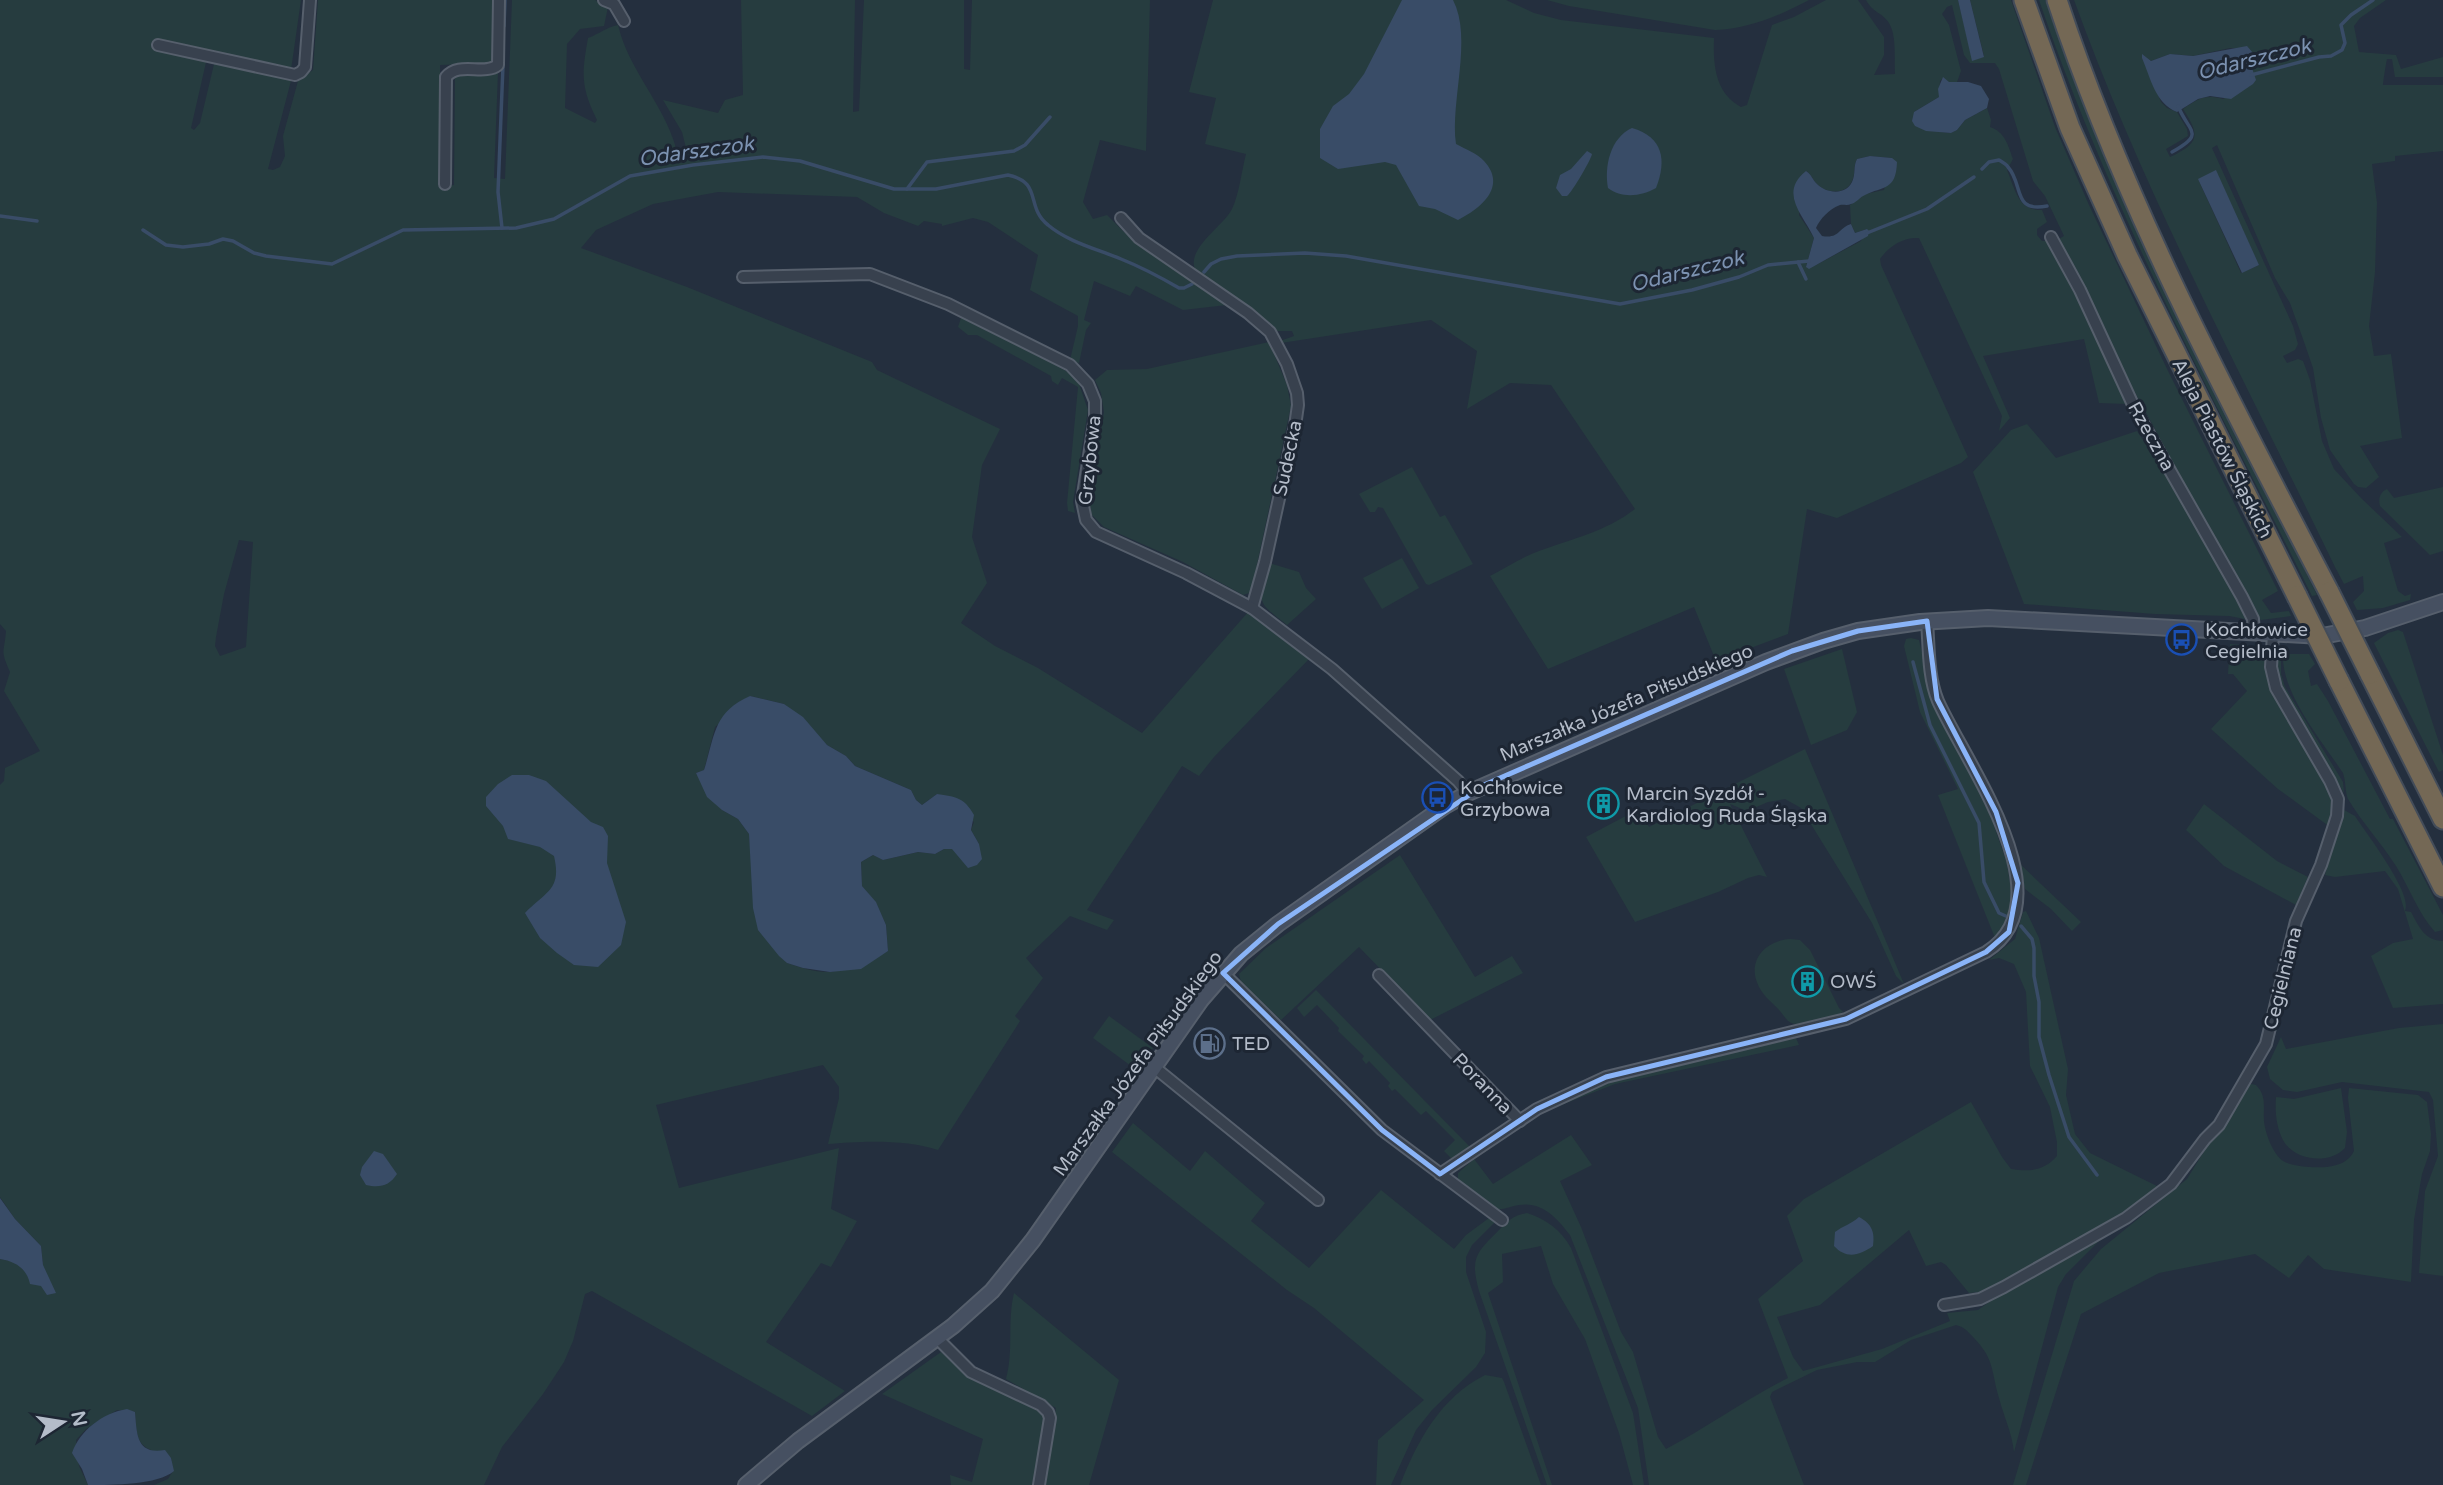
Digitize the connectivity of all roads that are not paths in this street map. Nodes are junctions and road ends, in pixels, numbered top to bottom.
1 (310, 0) edge
2 (499, 0) edge
3 (604, 0) edge
4 (2024, 0) edge
5 (2057, 0) edge
6 (618, 4) edge
7 (624, 21) dead end
8 (159, 45) dead end
9 (445, 184) dead end
10 (1121, 218) dead end
11 (2051, 237) dead end
12 (743, 277) dead end
13 (2443, 602) edge
14 (1252, 608) junction
15 (1927, 621) junction
16 (2254, 633) junction
17 (2273, 634) junction
18 (1468, 793) junction
19 (2443, 819) edge
20 (2443, 887) edge
21 (1223, 973) junction
22 (1380, 975) dead end
23 (1154, 1067) junction
24 (1520, 1121) junction
25 (1440, 1174) junction
26 (1318, 1200) dead end
27 (1502, 1220) dead end
28 (1944, 1305) dead end
29 (937, 1338) junction
30 (746, 1485) edge
31 (1039, 1485) edge

1 - 8 street
2 - 9 street
3 - 6 street
4 - 20 highway, Aleja Piastów Śląskich, bridge
5 - 19 highway, Aleja Piastów Śląskich, bridge
6 - 7 street
10 - 14 street, Sudecka
11 - 16 street, Rzeczna
12 - 14 street, Grzybowa
13 - 17 street, Marszałka Józefa Piłsudskiego
14 - 18 street, Grzybowa
15 - 16 street, Marszałka Józefa Piłsudskiego
15 - 18 street, Marszałka Józefa Piłsudskiego
15 - 24 street
16 - 17 street, Marszałka Józefa Piłsudskiego
17 - 28 street, Cegielniana
18 - 21 street, Marszałka Józefa Piłsudskiego
21 - 23 street, Marszałka Józefa Piłsudskiego
21 - 25 street
22 - 24 street, Poranna
23 - 26 street
23 - 29 street, Marszałka Józefa Piłsudskiego
24 - 25 street, Poranna
25 - 27 street
29 - 30 street, Marszałka Józefa Piłsudskiego
29 - 31 street

